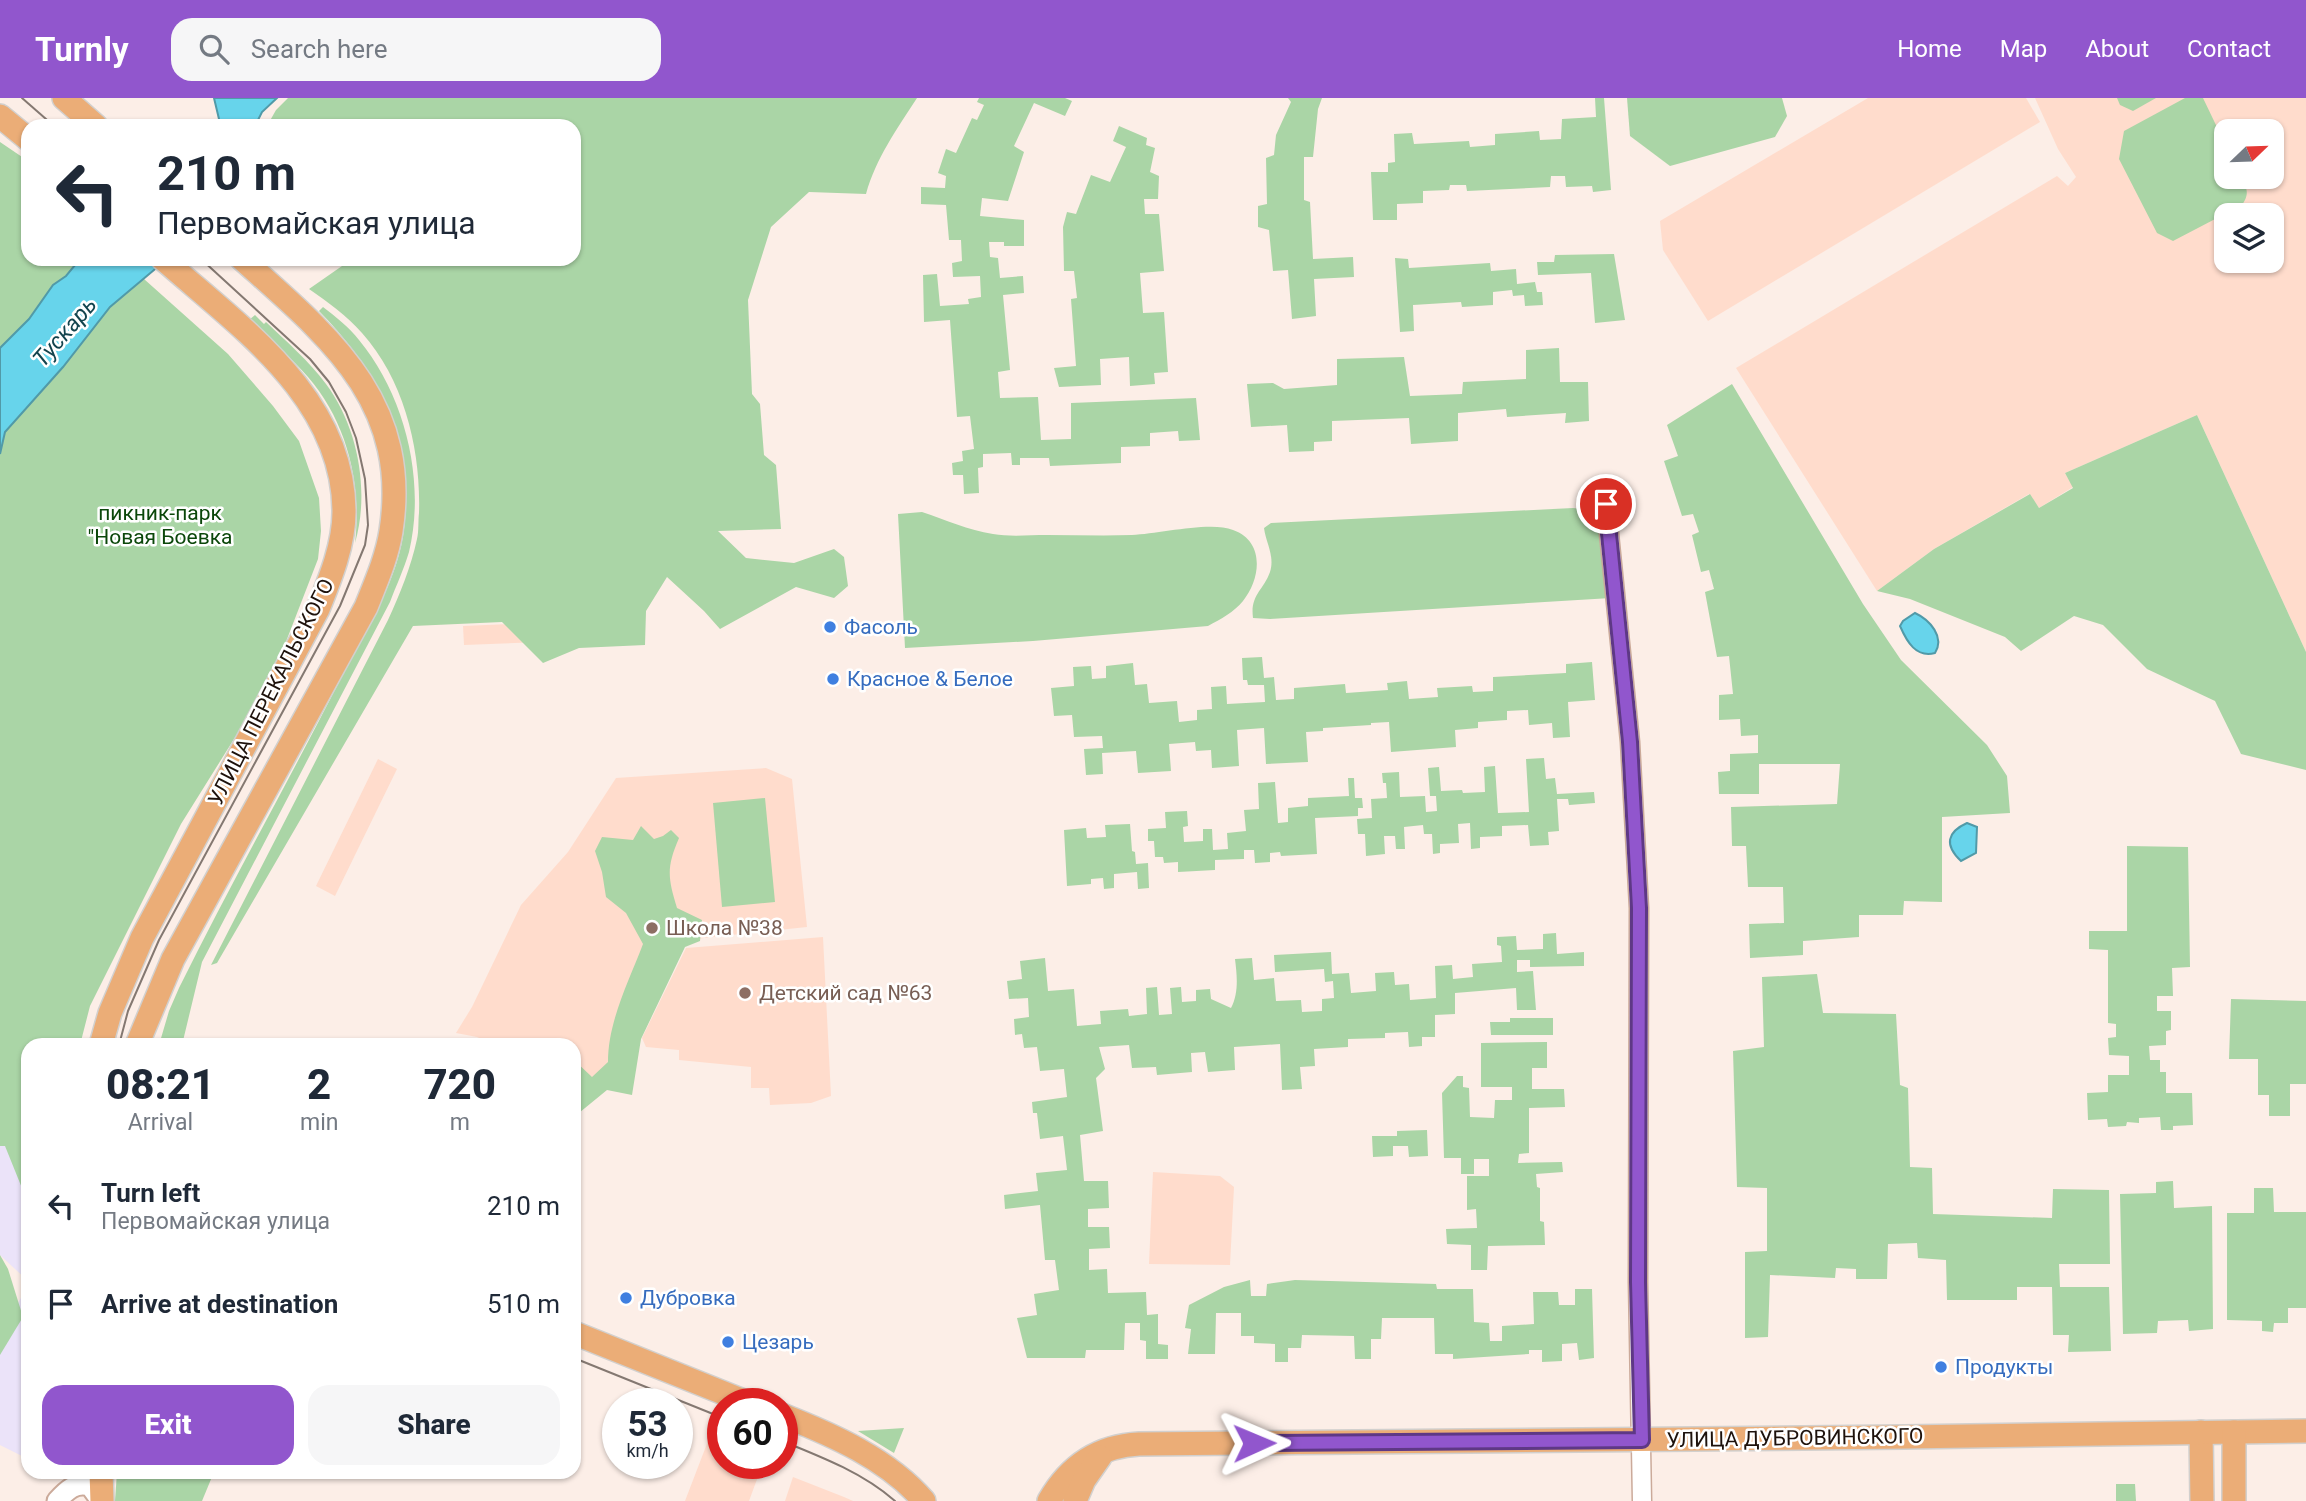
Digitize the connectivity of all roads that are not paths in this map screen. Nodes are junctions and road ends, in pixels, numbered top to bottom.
1 (66, 100) edge
2 (0, 116) edge
3 (88, 119) edge
4 (21, 133) edge
5 (171, 266) edge
6 (250, 266) edge
7 (1606, 504) dead end
8 (110, 1013) junction
9 (103, 1038) edge
10 (108, 1038) edge
11 (140, 1038) edge
12 (581, 1336) edge
13 (711, 1388) edge
14 (798, 1422) edge
15 (2306, 1431) edge
16 (2201, 1432) junction
17 (2234, 1432) junction
18 (1642, 1440) junction
19 (1116, 1446) junction
20 (71, 1479) edge
21 (101, 1479) edge
22 (57, 1501) edge
23 (101, 1501) edge
24 (924, 1501) edge
25 (1049, 1501) edge
26 (1075, 1501) edge
27 (1642, 1501) edge
28 (2202, 1501) edge
29 (2234, 1501) edge

1 - 3 main road
2 - 4 main road
5 - 8 main road, УЛИЦА ПЕРЕКАЛЬСКОГО
6 - 11 main road, УЛИЦА ПЕРЕКАЛЬСКОГО
7 - 18 street
8 - 9 main road, УЛИЦА ПЕРЕКАЛЬСКОГО
8 - 10 main road
12 - 13 main road
14 - 24 main road
15 - 17 main road, УЛИЦА ДУБРОВИНСКОГО
16 - 17 main road, УЛИЦА ДУБРОВИНСКОГО
16 - 18 main road, УЛИЦА ДУБРОВИНСКОГО
16 - 28 main road
17 - 29 main road
18 - 19 main road, УЛИЦА ДУБРОВИНСКОГО
18 - 27 street
19 - 25 main road
19 - 26 main road
20 - 22 main road
21 - 23 main road
22 - 23 main road

